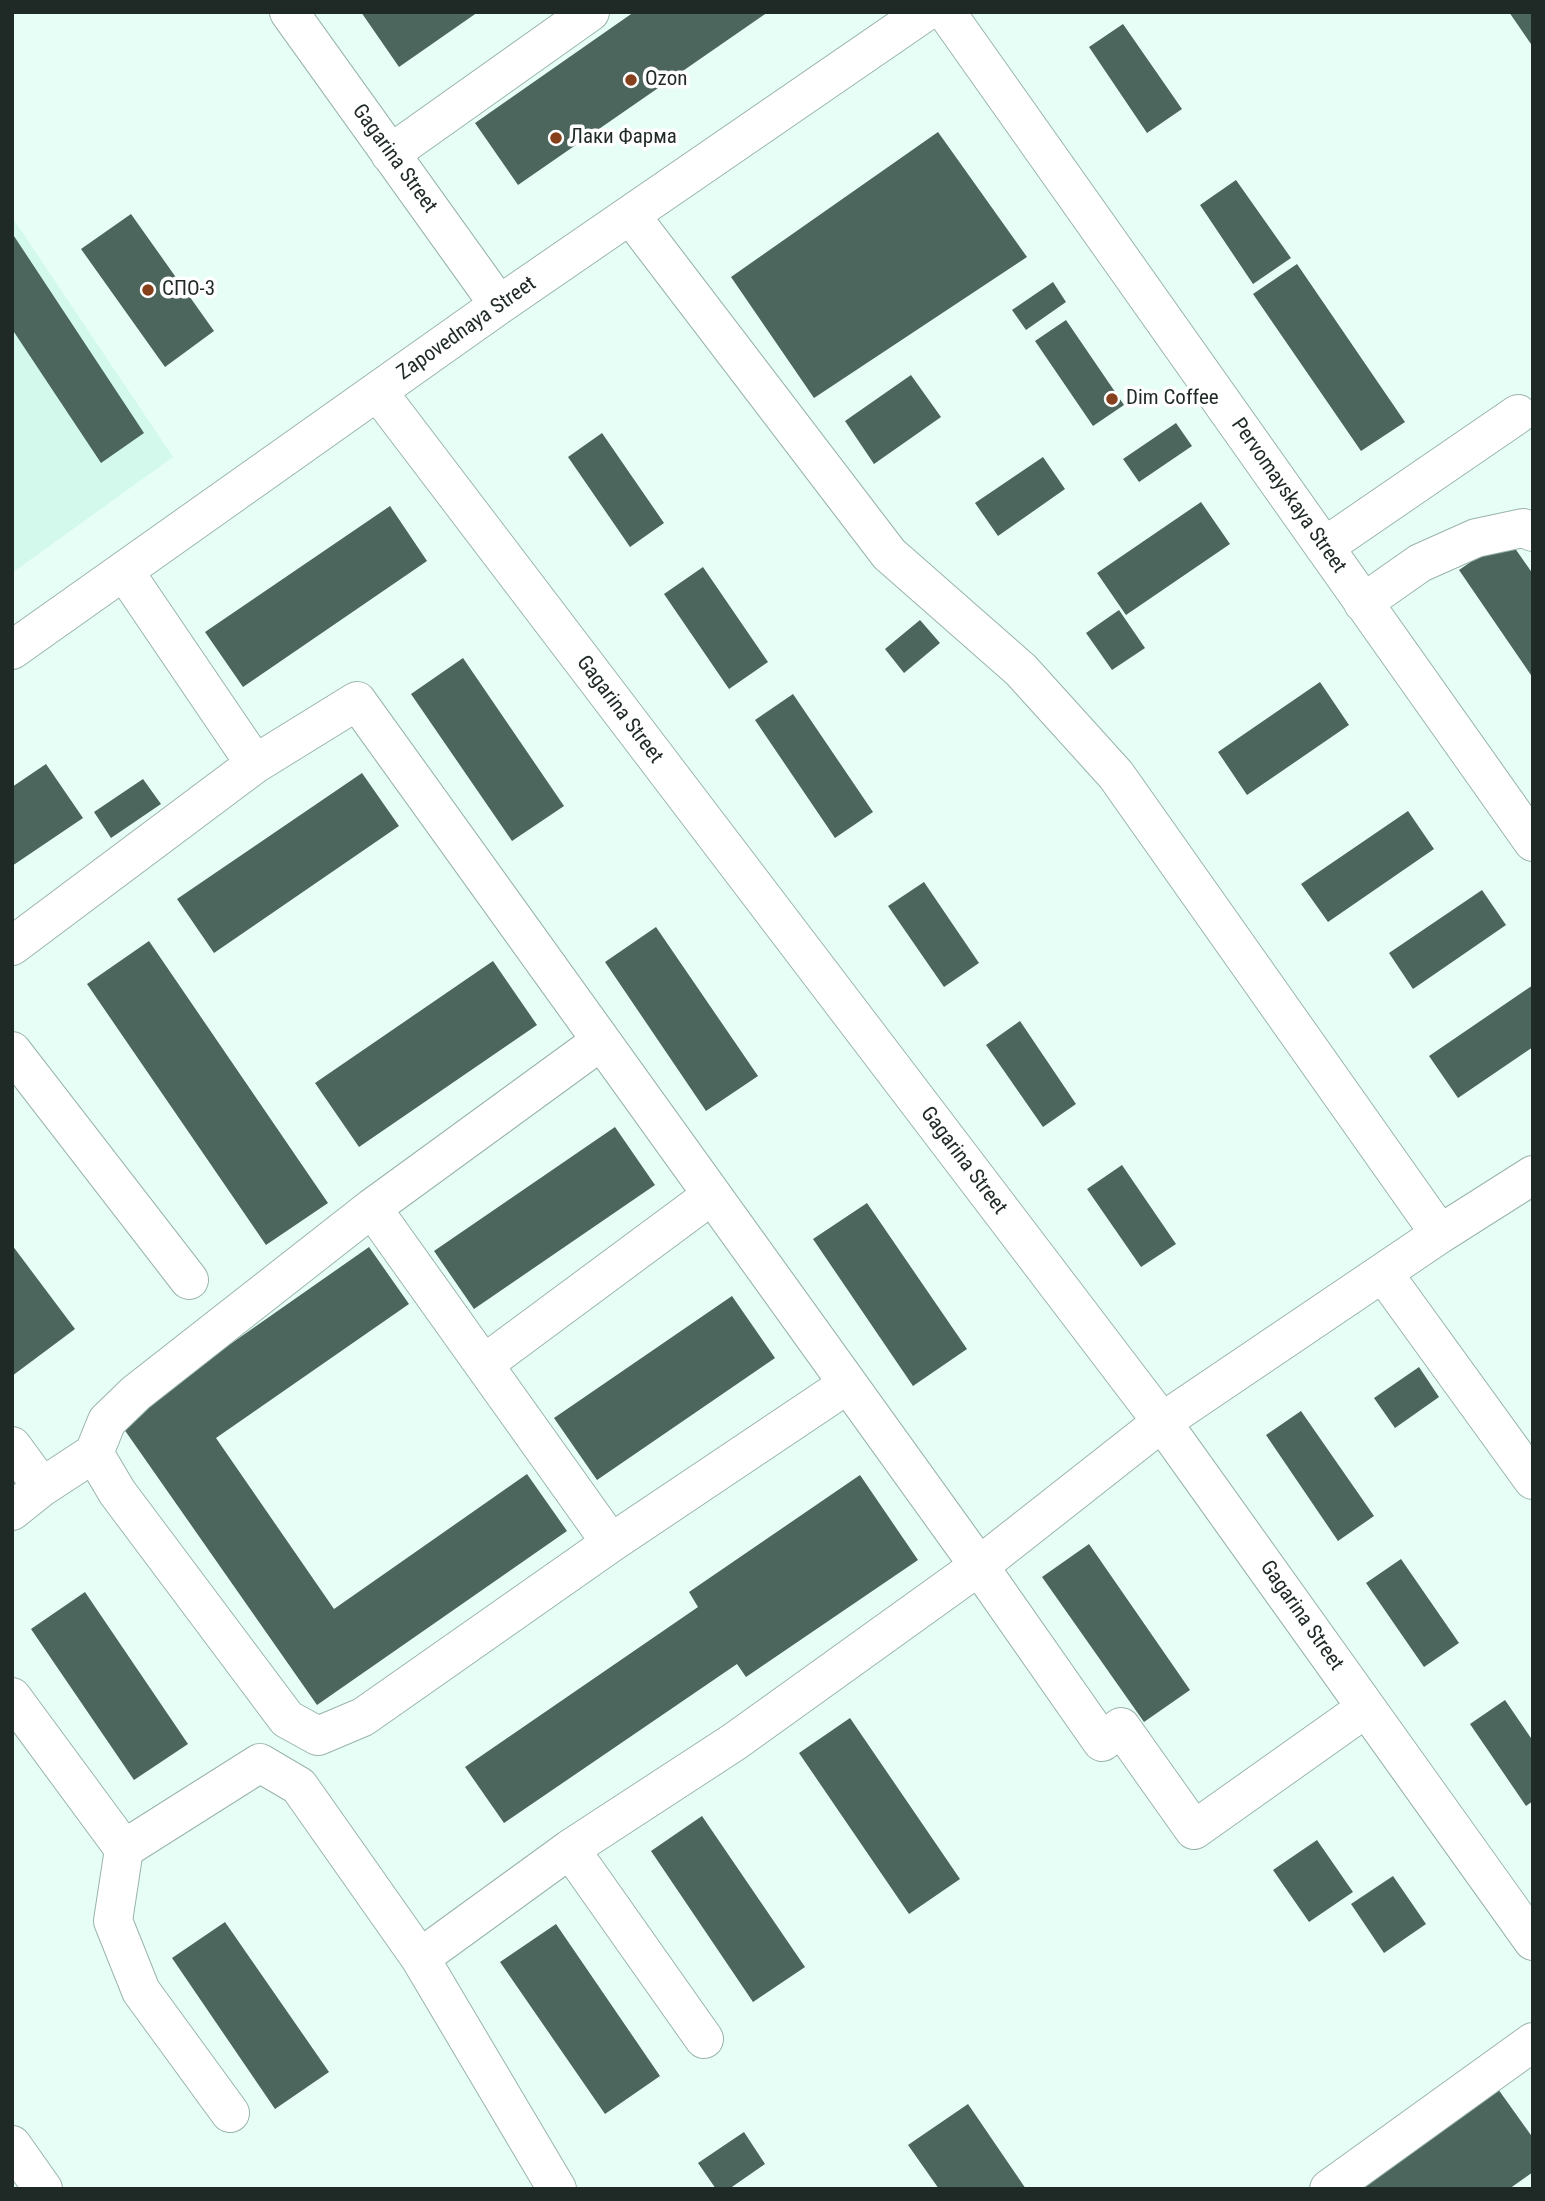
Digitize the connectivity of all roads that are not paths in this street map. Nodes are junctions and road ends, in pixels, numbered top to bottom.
1 (289, 12) edge
2 (590, 12) edge
3 (925, 12) edge
4 (946, 12) edge
5 (885, 24) edge
6 (390, 154) junction
7 (631, 216) junction
8 (499, 305) junction
9 (378, 392) junction
10 (1518, 414) dead end
11 (1533, 532) edge
12 (1324, 547) junction
13 (124, 571) junction
14 (1363, 603) junction
15 (12, 650) edge
16 (254, 764) junction
17 (1526, 820) edge
18 (12, 946) edge
19 (601, 1041) junction
20 (12, 1051) edge
21 (1533, 1175) edge
22 (712, 1195) junction
23 (372, 1208) junction
24 (1440, 1234) junction
25 (1383, 1273) junction
26 (189, 1280) dead end
27 (484, 1364) junction
28 (848, 1384) junction
29 (1162, 1422) junction
30 (12, 1447) edge
31 (94, 1453) junction
32 (1533, 1480) edge
33 (41, 1487) junction
34 (12, 1511) edge
35 (611, 1543) junction
36 (979, 1566) junction
37 (12, 1697) edge
38 (1366, 1708) junction
39 (124, 1849) junction
40 (570, 1849) junction
41 (1533, 1941) edge
42 (420, 1958) junction
43 (704, 2039) dead end
44 (1533, 2042) edge
45 (230, 2113) dead end
46 (12, 2145) edge
47 (43, 2189) edge
48 (557, 2189) edge
49 (1329, 2189) edge

1 - 6 street, Gagarina Street
2 - 6 street
3 - 5 street, Zapovednaya Street
4 - 12 street, Pervomayskaya Street
5 - 7 street, Zapovednaya Street
6 - 8 street, Gagarina Street
7 - 8 street, Zapovednaya Street
7 - 24 street
8 - 9 street, Zapovednaya Street
9 - 13 street, Zapovednaya Street
9 - 29 street, Gagarina Street
10 - 12 street
11 - 14 street
12 - 14 street, Pervomayskaya Street
13 - 15 street, Zapovednaya Street
13 - 16 street
14 - 17 street, Pervomayskaya Street
16 - 18 street
16 - 19 street
19 - 22 street
19 - 23 street
20 - 26 street
21 - 24 street
22 - 27 street
22 - 28 street
23 - 27 street
23 - 31 street
24 - 25 street
25 - 29 street
25 - 32 street
27 - 35 street
28 - 35 street
28 - 36 street
29 - 36 street
29 - 38 street, Gagarina Street
30 - 33 street
31 - 33 street
31 - 35 street
33 - 34 street
36 - 38 street
36 - 40 street
37 - 39 street
38 - 41 street, Gagarina Street
39 - 42 street
39 - 45 street
40 - 42 street
40 - 43 street
42 - 48 street
44 - 49 street
46 - 47 street

